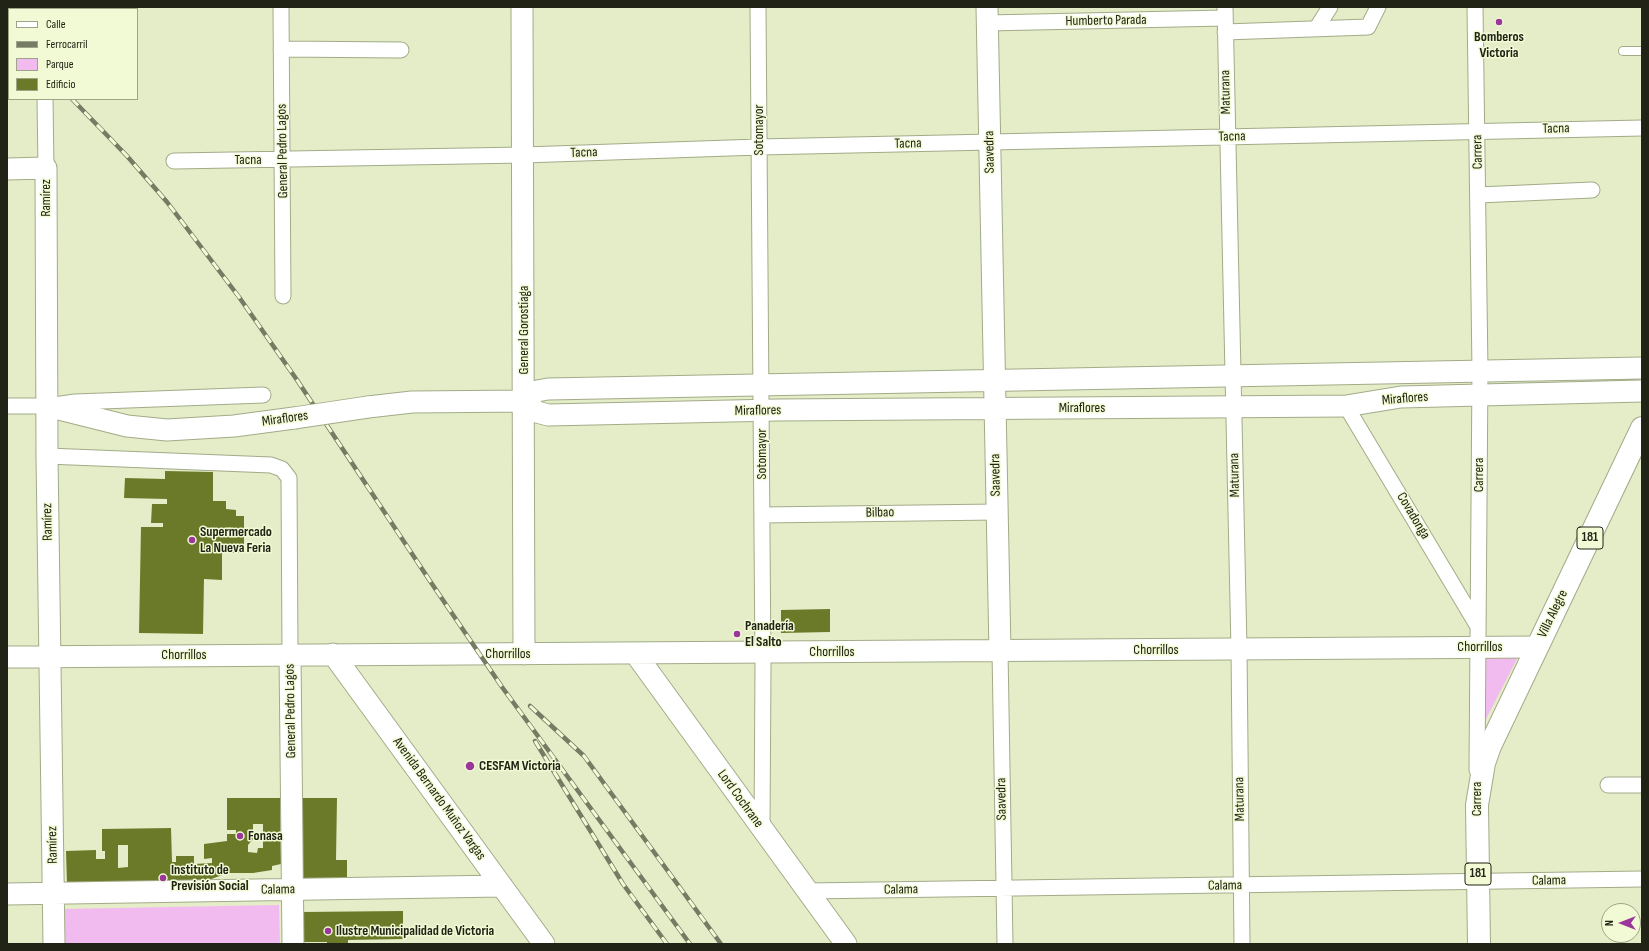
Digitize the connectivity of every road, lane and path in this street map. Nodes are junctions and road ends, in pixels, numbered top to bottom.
1 (281, 7) edge
2 (522, 7) edge
3 (758, 7) edge
4 (1330, 7) edge
5 (1378, 7) edge
6 (1476, 7) edge
7 (987, 15) edge
8 (1225, 19) edge
9 (1316, 29) junction
10 (281, 49) junction
11 (401, 50) dead end
12 (1623, 51) dead end
13 (1642, 51) edge
14 (45, 100) edge
15 (1642, 128) edge
16 (1478, 130) junction
17 (1227, 137) junction
18 (990, 143) junction
19 (759, 148) junction
20 (524, 155) junction
21 (284, 160) junction
22 (174, 161) dead end
23 (46, 168) junction
24 (7, 169) edge
25 (1592, 190) dead end
26 (1478, 195) junction
27 (284, 296) dead end
28 (1642, 368) edge
29 (1480, 371) junction
30 (1233, 377) junction
31 (994, 380) junction
32 (761, 384) junction
33 (1642, 391) edge
34 (263, 395) dead end
35 (1480, 395) junction
36 (525, 401) junction
37 (7, 406) edge
38 (47, 406) junction
39 (1346, 406) junction
40 (1234, 408) junction
41 (995, 409) junction
42 (761, 411) junction
43 (1642, 428) edge
44 (47, 456) junction
45 (997, 512) junction
46 (762, 515) junction
47 (1478, 637) junction
48 (1537, 647) junction
49 (1239, 649) junction
50 (1000, 651) junction
51 (763, 652) junction
52 (635, 653) junction
53 (290, 654) junction
54 (333, 654) junction
55 (524, 654) junction
56 (50, 656) junction
57 (7, 657) edge
58 (1608, 785) dead end
59 (1642, 785) edge
60 (1477, 805) junction
61 (762, 828) junction
62 (1642, 879) edge
63 (1478, 882) junction
64 (1241, 885) junction
65 (502, 886) junction
66 (1004, 888) junction
67 (293, 889) junction
68 (807, 891) junction
69 (54, 893) junction
70 (7, 894) edge
71 (531, 935) edge
72 (54, 944) edge
73 (293, 944) edge
74 (544, 944) edge
75 (846, 944) edge
76 (1005, 944) edge
77 (1242, 944) edge
78 (1479, 944) edge

1 - 10 street, General Pedro Lagos
2 - 20 street, General Gorostiaga
3 - 19 street, Sotomayor
4 - 9 street
5 - 9 street, Humberto Parada
6 - 16 street, Carrera
7 - 8 street, Humberto Parada
7 - 18 street, Saavedra
8 - 9 street, Humberto Parada
8 - 17 street, Maturana
10 - 11 street
10 - 21 street, General Pedro Lagos
12 - 13 lane
14 - 23 street, Ramírez
15 - 16 street, Tacna
16 - 17 street, Tacna
16 - 26 street, Carrera
17 - 18 street, Tacna
17 - 30 street, Maturana
18 - 19 street, Tacna
18 - 31 street, Saavedra
19 - 20 street, Tacna
19 - 32 street, Sotomayor
20 - 21 street, Tacna
20 - 36 street, General Gorostiaga
21 - 22 street, Tacna
21 - 27 street, General Pedro Lagos
23 - 24 street
23 - 38 street, Ramírez
25 - 26 street
26 - 29 street, Carrera
28 - 29 street, Miraflores
29 - 30 street, Miraflores
29 - 35 street, Carrera
30 - 31 street, Miraflores
30 - 40 street, Maturana
31 - 32 street, Miraflores
31 - 41 street, Saavedra
32 - 36 street, Miraflores
32 - 42 street, Sotomayor
33 - 35 street, Miraflores
34 - 38 street, Miraflores
35 - 39 street, Miraflores
35 - 47 street, Carrera
36 - 38 street, Miraflores, bridge
36 - 42 street, Miraflores
36 - 55 street, General Gorostiaga
37 - 38 street, Miraflores
38 - 44 street, Ramírez
39 - 40 street, Miraflores
39 - 47 street, Covadonga
40 - 41 street, Miraflores
40 - 49 street, Maturana
41 - 42 street, Miraflores
41 - 45 street, Saavedra
42 - 46 street, Sotomayor
43 - 48 highway, Villa Alegre / 181
44 - 53 street, General Pedro Lagos
44 - 56 street, Ramírez
45 - 46 street, Bilbao
45 - 50 street, Saavedra
46 - 51 street, Sotomayor
47 - 48 street, Chorrillos
47 - 49 street, Chorrillos
47 - 60 street, Carrera
48 - 60 highway, Villa Alegre / 181
49 - 50 street, Chorrillos
49 - 64 street, Maturana
50 - 51 street, Chorrillos
50 - 66 street, Saavedra
51 - 52 street, Chorrillos
51 - 61 street, Sotomayor
52 - 55 street, Chorrillos
52 - 61 street, Lord Cochrane
53 - 54 street, Chorrillos
53 - 56 street, Chorrillos
53 - 67 street, General Pedro Lagos
54 - 55 street, Chorrillos
54 - 65 street, Avenida Bernardo Muñoz Vargas
56 - 57 street, Chorrillos
56 - 69 street, Ramírez
58 - 59 street
60 - 63 highway, Carrera / 181
61 - 68 street, Lord Cochrane
62 - 63 street, Calama
63 - 64 street, Calama
63 - 78 highway, Carrera / 181
64 - 66 street, Calama
64 - 77 street, Maturana
65 - 67 street, Calama
65 - 71 street, Avenida Bernardo Muñoz Vargas
66 - 68 street, Calama
66 - 76 street, Saavedra
67 - 69 street, Calama
67 - 73 street, General Pedro Lagos
68 - 75 street, Lord Cochrane
69 - 70 street, Calama
69 - 72 street, Ramírez
71 - 74 street, Avenida Bernardo Muñoz Vargas

